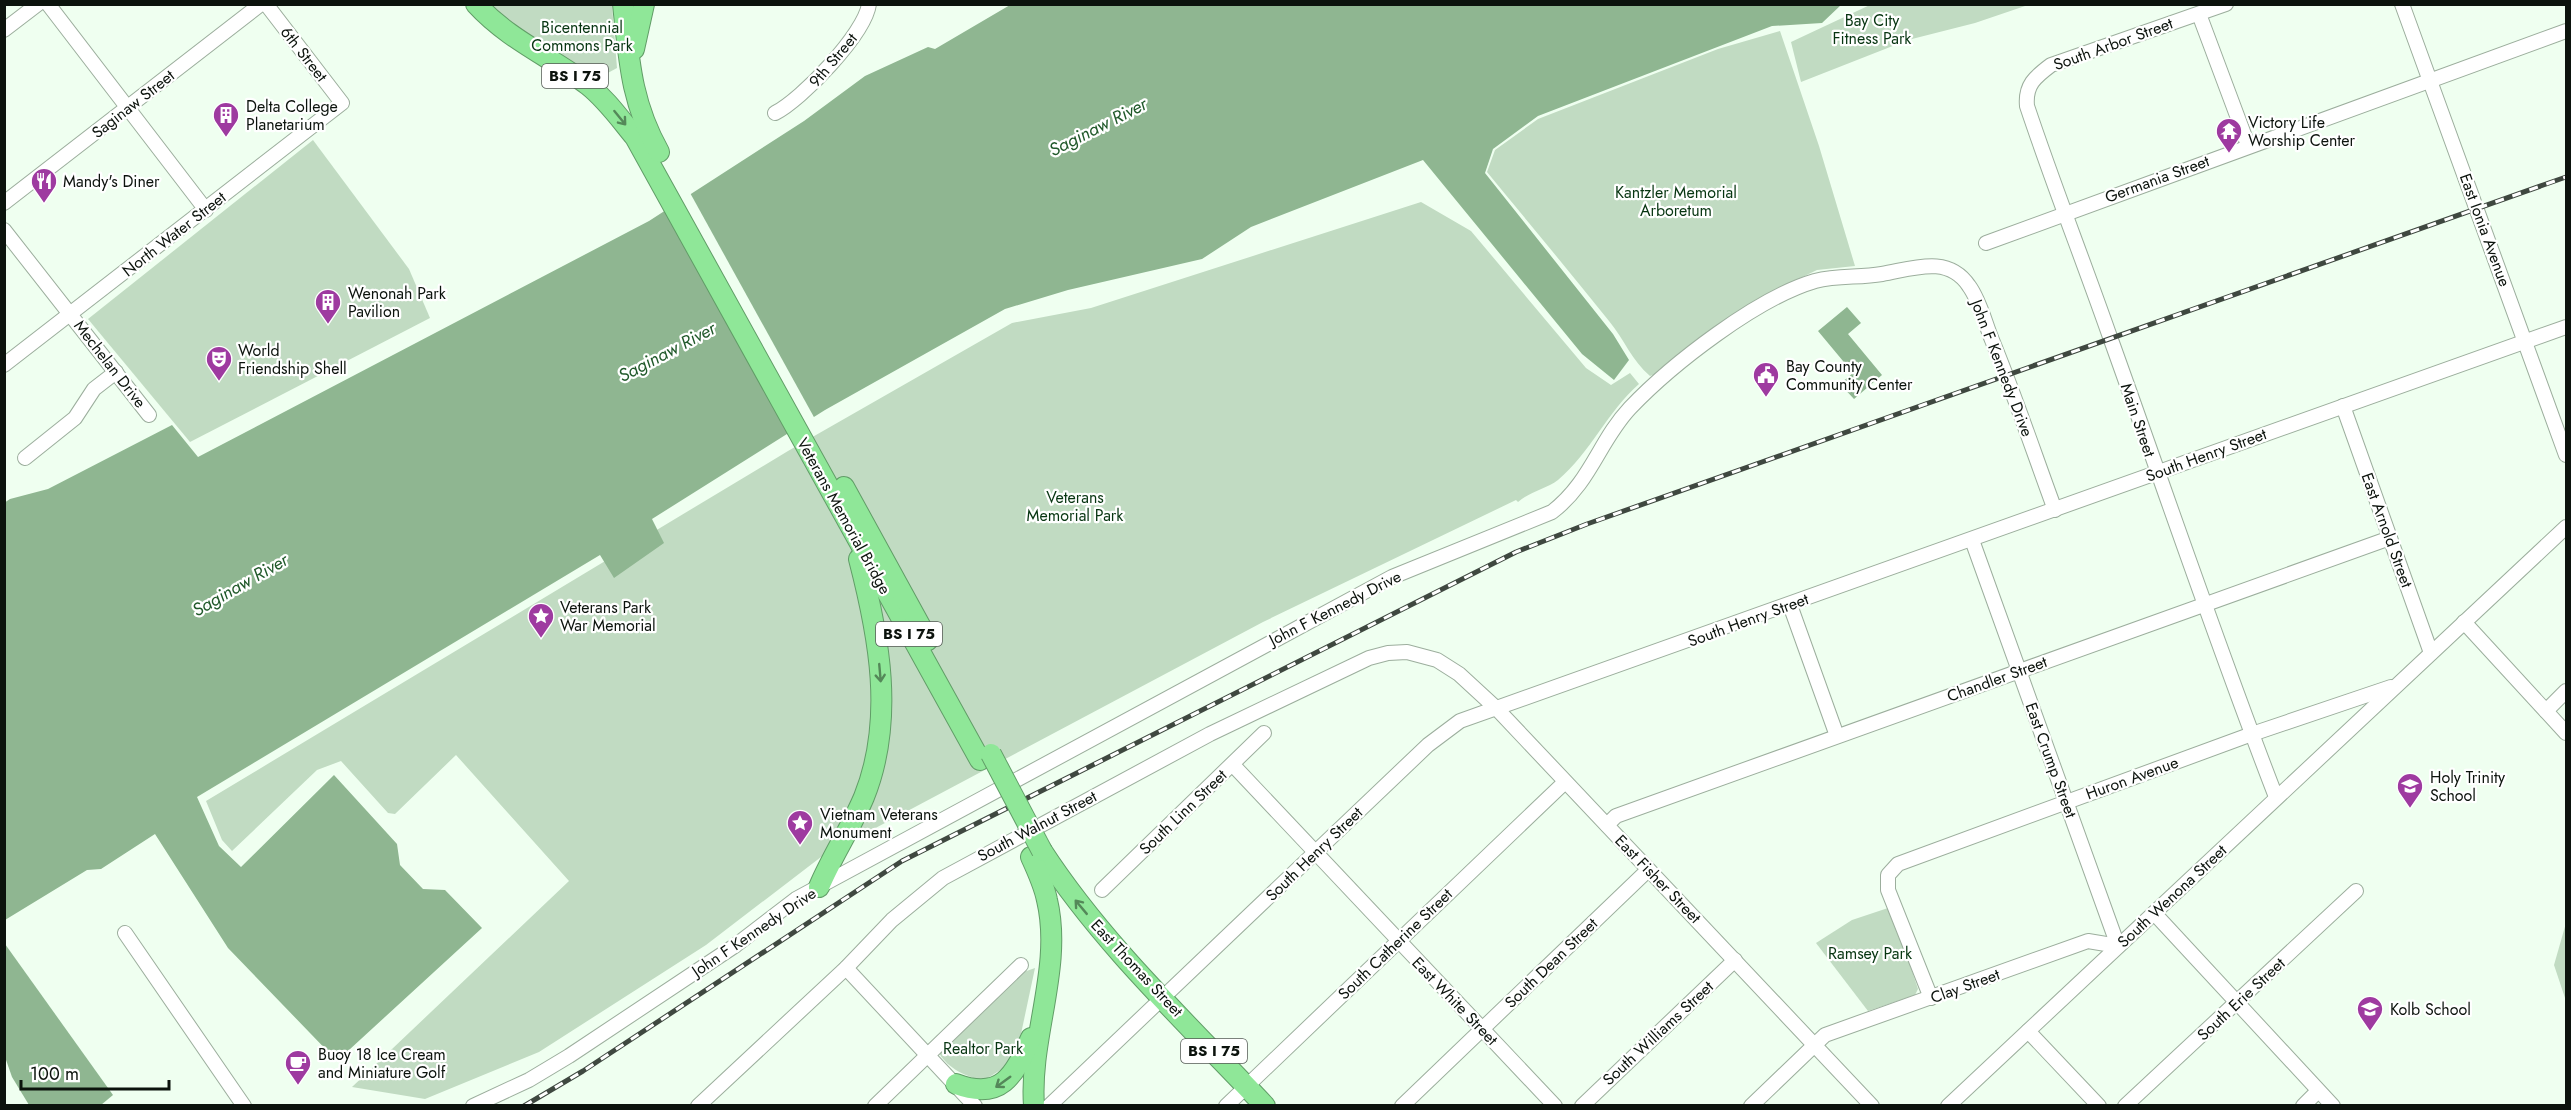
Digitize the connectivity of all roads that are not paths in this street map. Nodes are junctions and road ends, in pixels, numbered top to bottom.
1 (38, 4) edge
2 (48, 4) edge
3 (261, 4) edge
4 (266, 4) edge
5 (476, 4) edge
6 (623, 4) edge
7 (644, 4) edge
8 (869, 4) edge
9 (2226, 4) edge
10 (2402, 4) edge
11 (2199, 14) junction
12 (4, 30) edge
13 (2566, 31) edge
14 (2037, 76) joint
15 (2430, 80) junction
16 (632, 85) junction
17 (342, 103) joint
18 (128, 108) junction
19 (781, 111) dead end
20 (2248, 145) junction
21 (658, 165) junction
22 (4, 202) edge
23 (206, 210) junction
24 (2063, 213) junction
25 (4, 230) edge
26 (1986, 243) dead end
27 (70, 314) junction
28 (2566, 327) edge
29 (2525, 342) junction
30 (4, 365) edge
31 (116, 372) junction
32 (2343, 406) junction
33 (149, 415) dead end
34 (2566, 455) edge
35 (25, 458) dead end
36 (2156, 473) junction
37 (845, 504) junction
38 (2055, 510) junction
39 (2566, 527) edge
40 (852, 533) junction
41 (2390, 538) junction
42 (1972, 540) junction
43 (1790, 604) junction
44 (2204, 604) junction
45 (2464, 622) junction
46 (2431, 653) junction
47 (1437, 660) joint
48 (2020, 670) junction
49 (2396, 686) junction
50 (2566, 691) edge
51 (1497, 709) junction
52 (2546, 711) junction
53 (1264, 733) dead end
54 (2566, 733) edge
55 (2252, 734) junction
56 (1837, 736) junction
57 (985, 757) junction
58 (1233, 765) junction
59 (1565, 782) junction
60 (2276, 797) junction
61 (2067, 802) junction
62 (1607, 825) junction
63 (1316, 852) junction
64 (1036, 854) junction
65 (1648, 870) junction
66 (819, 887) junction
67 (1102, 890) dead end
68 (2356, 891) dead end
69 (2154, 914) junction
70 (125, 933) dead end
71 (1398, 941) junction
72 (2118, 946) junction
73 (1735, 960) junction
74 (1021, 965) dead end
75 (846, 968) junction
76 (1163, 997) junction
77 (1931, 998) junction
78 (2238, 1002) junction
79 (1041, 1014) junction
80 (1482, 1029) junction
81 (2028, 1031) junction
82 (1815, 1045) junction
83 (928, 1056) junction
84 (956, 1084) junction
85 (1246, 1086) junction
86 (2318, 1091) junction
87 (244, 1106) edge
88 (473, 1106) edge
89 (698, 1106) edge
90 (875, 1106) edge
91 (975, 1106) edge
92 (1034, 1106) edge
93 (1048, 1106) edge
94 (1226, 1106) edge
95 (1265, 1106) edge
96 (1402, 1106) edge
97 (1555, 1106) edge
98 (1582, 1106) edge
99 (1751, 1106) edge
100 (1872, 1106) edge
101 (1948, 1106) edge
102 (2099, 1106) edge
103 (2125, 1106) edge
104 (2302, 1106) edge
105 (2333, 1106) edge

1 - 12 street
2 - 18 street
3 - 18 street, Saginaw Street
4 - 17 street, 6th Street
5 -> 21 highway, Veterans Memorial Bridge / BS I 75
6 - 16 highway, Veterans Memorial Bridge / BS I 75
7 - 16 highway
8 - 19 street, 9th Street
9 - 11 street, South Arbor Street
10 - 15 street, East Ionia Avenue
11 - 14 street, South Arbor Street
11 - 20 street
13 - 15 street, Germania Street
14 - 24 street, Main Street
15 - 20 street, Germania Street
15 - 29 street, East Ionia Avenue
16 - 21 highway, Veterans Memorial Bridge / BS I 75
17 - 23 street, North Water Street
18 - 22 street, Saginaw Street
18 - 23 street
20 - 24 street, Germania Street
21 - 37 highway, Veterans Memorial Bridge / BS I 75
23 - 27 street, North Water Street
24 - 26 street, Germania Street
24 - 36 street, Main Street
25 - 27 street, Mechelan Drive
27 - 30 street, North Water Street
27 - 31 street, Mechelan Drive
28 - 29 street, South Henry Street
29 - 32 street, South Henry Street
29 - 34 street, East Ionia Avenue
31 - 33 street, Mechelan Drive
31 - 35 street
32 - 36 street, South Henry Street
32 - 41 street, East Arnold Street
36 - 38 street, South Henry Street
36 - 44 street, Main Street
37 - 40 highway, Veterans Memorial Bridge / BS I 75
37 - 57 highway, Veterans Memorial Bridge / BS I 75
38 - 42 street, South Henry Street
38 - 66 street, John F Kennedy Drive
39 - 45 street
40 - 57 highway, Veterans Memorial Bridge / BS I 75
40 -> 66 highway
41 - 44 street, Chandler Street
41 - 46 street, East Arnold Street
42 - 43 street, South Henry Street
42 - 48 street, East Crump Street
43 - 51 street, South Henry Street
43 - 56 street
44 - 48 street, Chandler Street
44 - 55 street, Main Street
45 - 46 street
45 - 52 street
46 - 49 street, South Wenona Street
47 - 51 street, East Fisher Street
47 - 75 street, South Walnut Street
48 - 56 street, Chandler Street
48 - 61 street, East Crump Street
49 - 55 street, Huron Avenue
49 - 60 street, South Wenona Street
50 - 52 street
51 - 59 street, East Fisher Street
51 - 63 street, South Henry Street
52 - 54 street
53 - 58 street, South Linn Street
55 - 60 street, Main Street
55 - 61 street, Huron Avenue
56 - 62 street, Chandler Street
57 - 64 highway, Veterans Memorial Bridge / BS I 75, bridge
58 - 63 street, East White Street
58 - 67 street, South Linn Street
59 - 62 street, East Fisher Street
59 - 71 street, South Catherine Street
60 - 69 street, South Wenona Street
61 - 72 street, East Crump Street
61 - 77 street, Huron Avenue
62 - 65 street, East Fisher Street
63 - 71 street, East White Street
63 - 76 street, South Henry Street
76 -> 64 highway, East Thomas Street / BS I 75
64 - 79 highway, Veterans Memorial Bridge / BS I 75
65 - 73 street, East Fisher Street
65 - 80 street, South Dean Street
66 - 88 street, John F Kennedy Drive
68 - 78 street, South Erie Street
69 - 72 street, South Wenona Street
69 - 78 street
70 - 87 street
71 - 80 street, East White Street
71 - 85 street, South Catherine Street
72 - 77 street, Clay Street
72 - 81 street, South Wenona Street
73 - 82 street, East Fisher Street
73 - 98 street, South Williams Street
74 - 83 street
75 - 83 street
75 - 89 street, South Walnut Street
76 - 85 highway, East Thomas Street / BS I 75
76 - 93 street, South Henry Street
77 - 82 street, Clay Street
78 - 86 street
78 - 103 street, South Erie Street
79 -> 84 highway
79 - 92 highway, Veterans Memorial Bridge / BS I 75
80 - 96 street, South Dean Street
80 - 97 street, East White Street
81 - 101 street, South Wenona Street
81 - 102 street
82 - 99 street, Clay Street
82 - 100 street, East Fisher Street
83 - 84 street
83 - 90 street
84 - 91 street
85 - 94 street, South Catherine Street
85 - 95 highway, East Thomas Street / BS I 75
86 - 104 street
86 - 105 street

